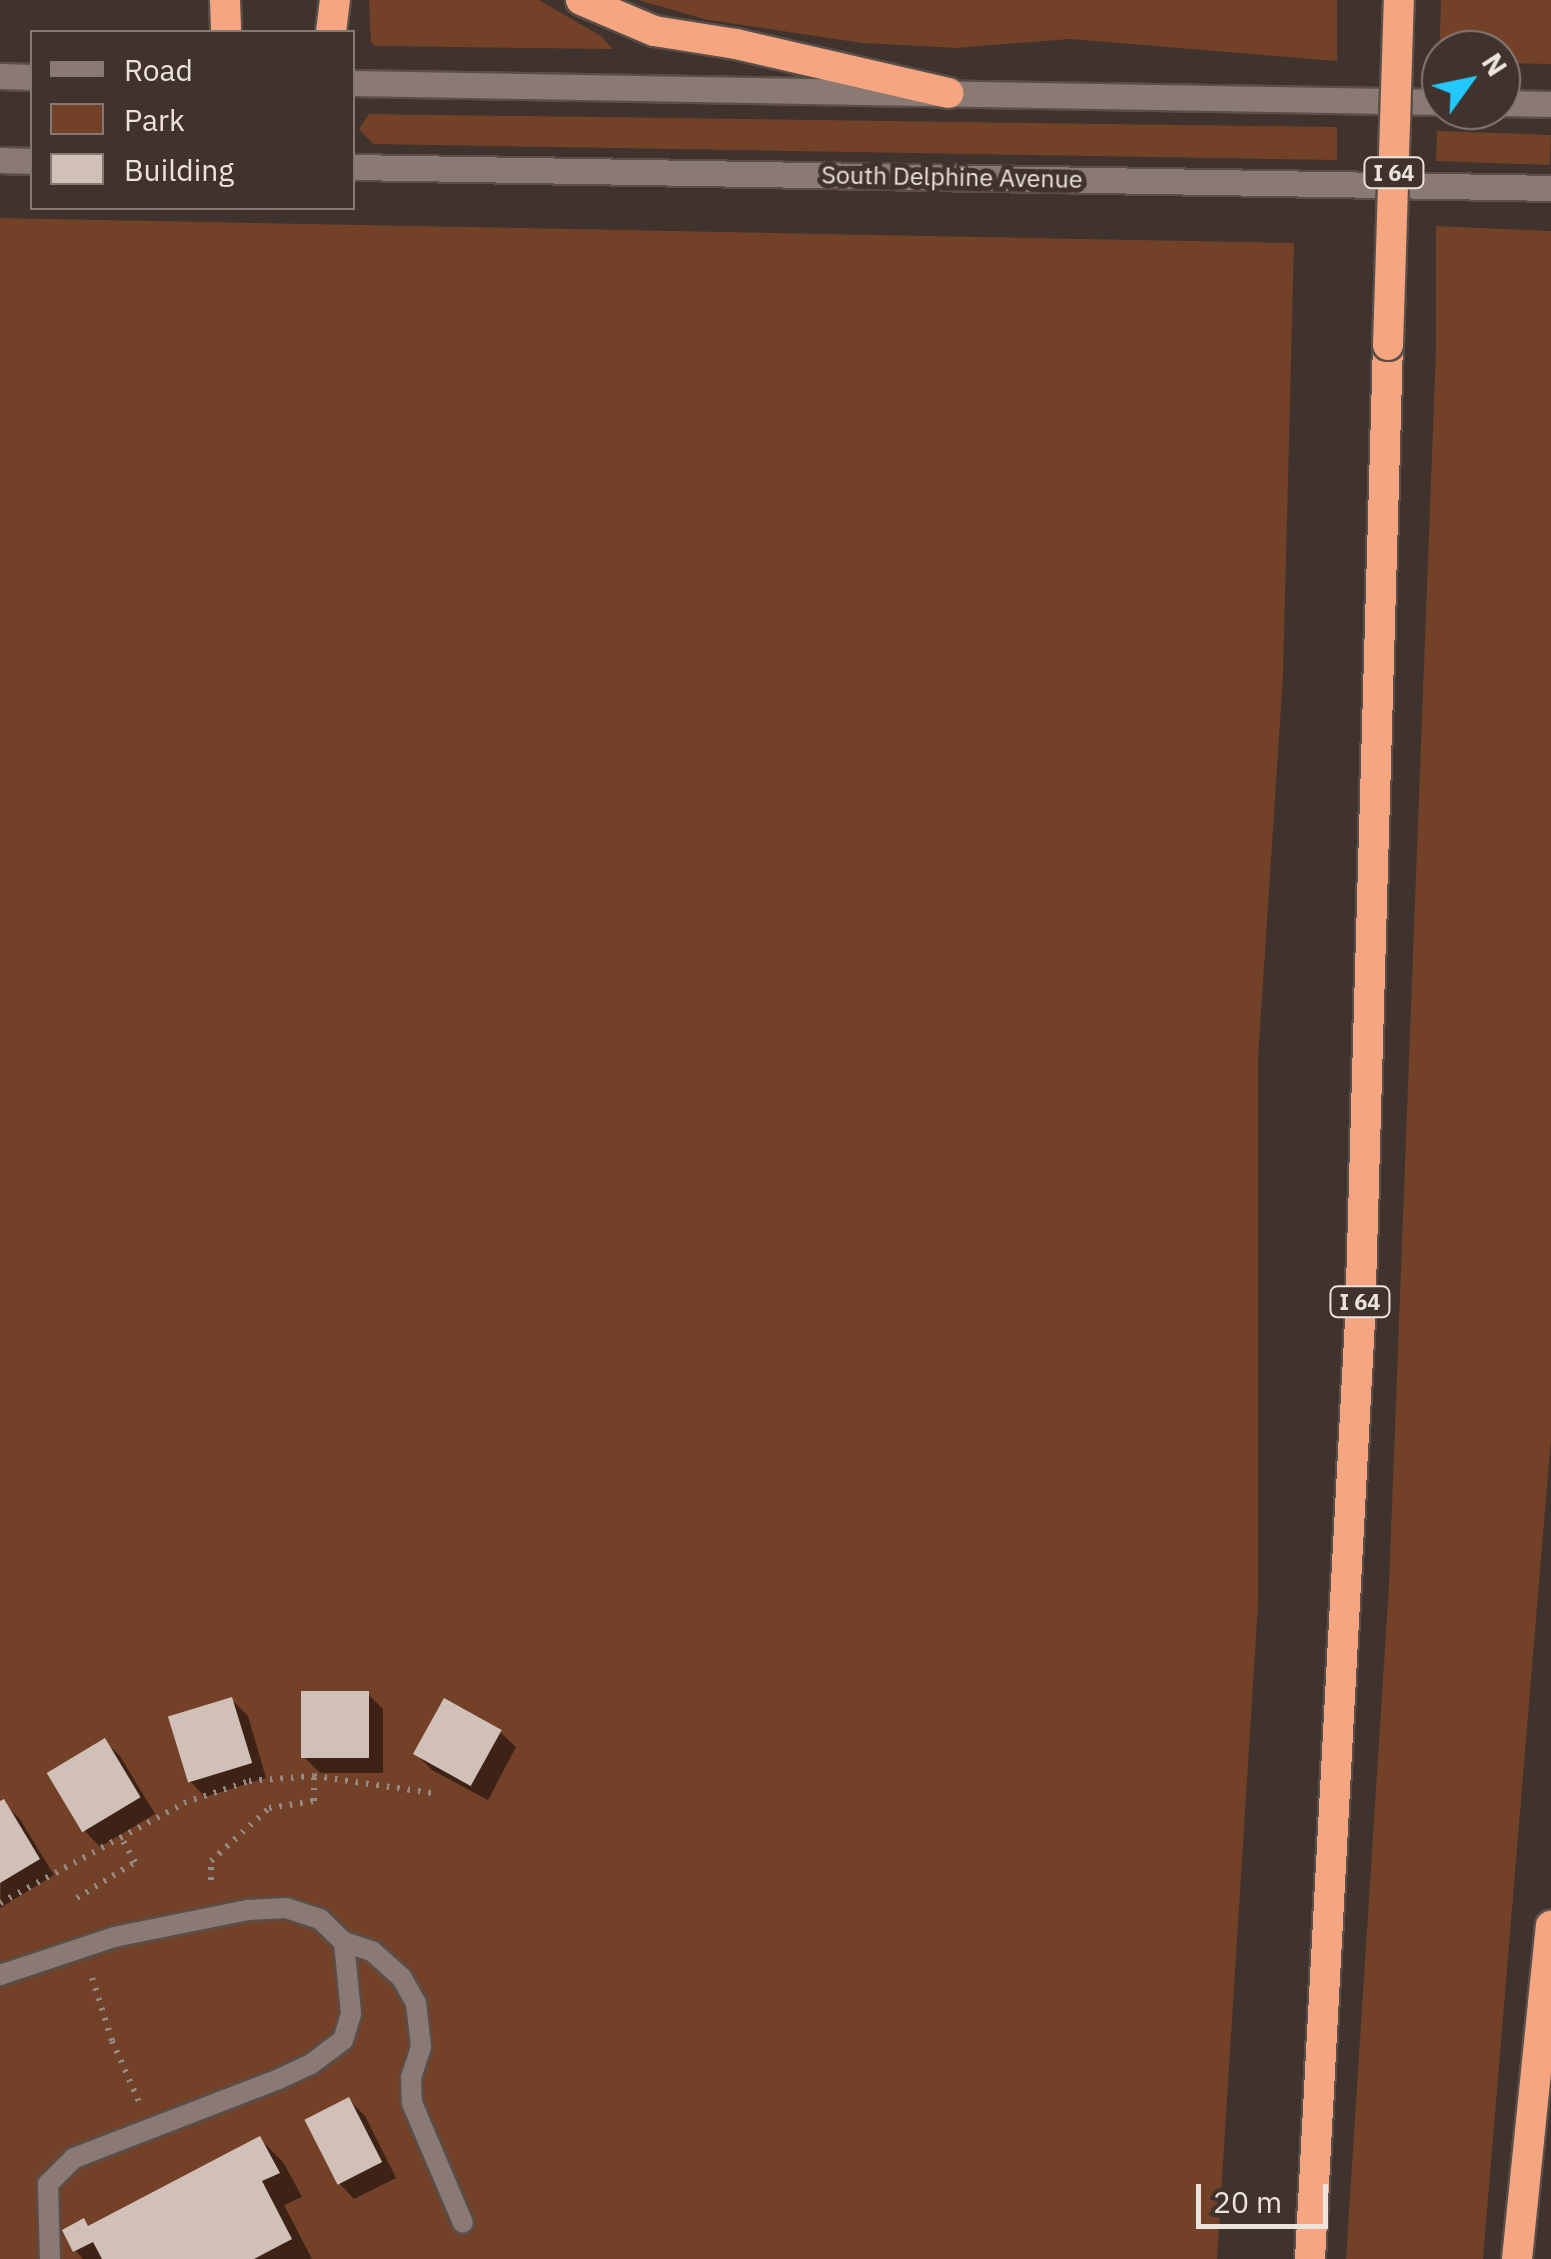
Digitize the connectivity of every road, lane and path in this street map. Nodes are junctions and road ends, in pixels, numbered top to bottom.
1 (225, 0) edge
2 (334, 0) edge
3 (580, 0) edge
4 (1399, 0) edge
5 (226, 30) edge
6 (331, 30) edge
7 (0, 76) edge
8 (30, 76) edge
9 (355, 83) edge
10 (948, 93) junction
11 (1421, 102) edge
12 (1521, 103) edge
13 (1551, 104) edge
14 (0, 160) edge
15 (30, 160) edge
16 (355, 167) edge
17 (1551, 188) edge
18 (314, 1776) junction
19 (432, 1793) dead end
20 (120, 1836) junction
21 (211, 1880) dead end
22 (77, 1898) dead end
23 (0, 1903) edge
24 (1551, 1926) edge
25 (344, 1942) junction
26 (89, 1967) dead end
27 (0, 1975) edge
28 (150, 2128) junction
29 (463, 2223) dead end
30 (50, 2259) edge
31 (1310, 2259) edge
32 (1518, 2259) edge

1 - 5 highway
2 - 6 highway
3 - 10 highway
4 - 31 highway, I 64, bridge
7 - 8 main road
9 - 10 main road
10 - 11 main road
12 - 13 main road
14 - 15 main road
16 - 17 main road, South Delphine Avenue
18 - 19 path
18 - 20 path
18 - 21 path
20 - 22 path
20 - 23 path
24 - 32 highway
25 - 27 lane
25 - 28 lane
25 - 29 lane
26 - 28 path
28 - 30 lane

